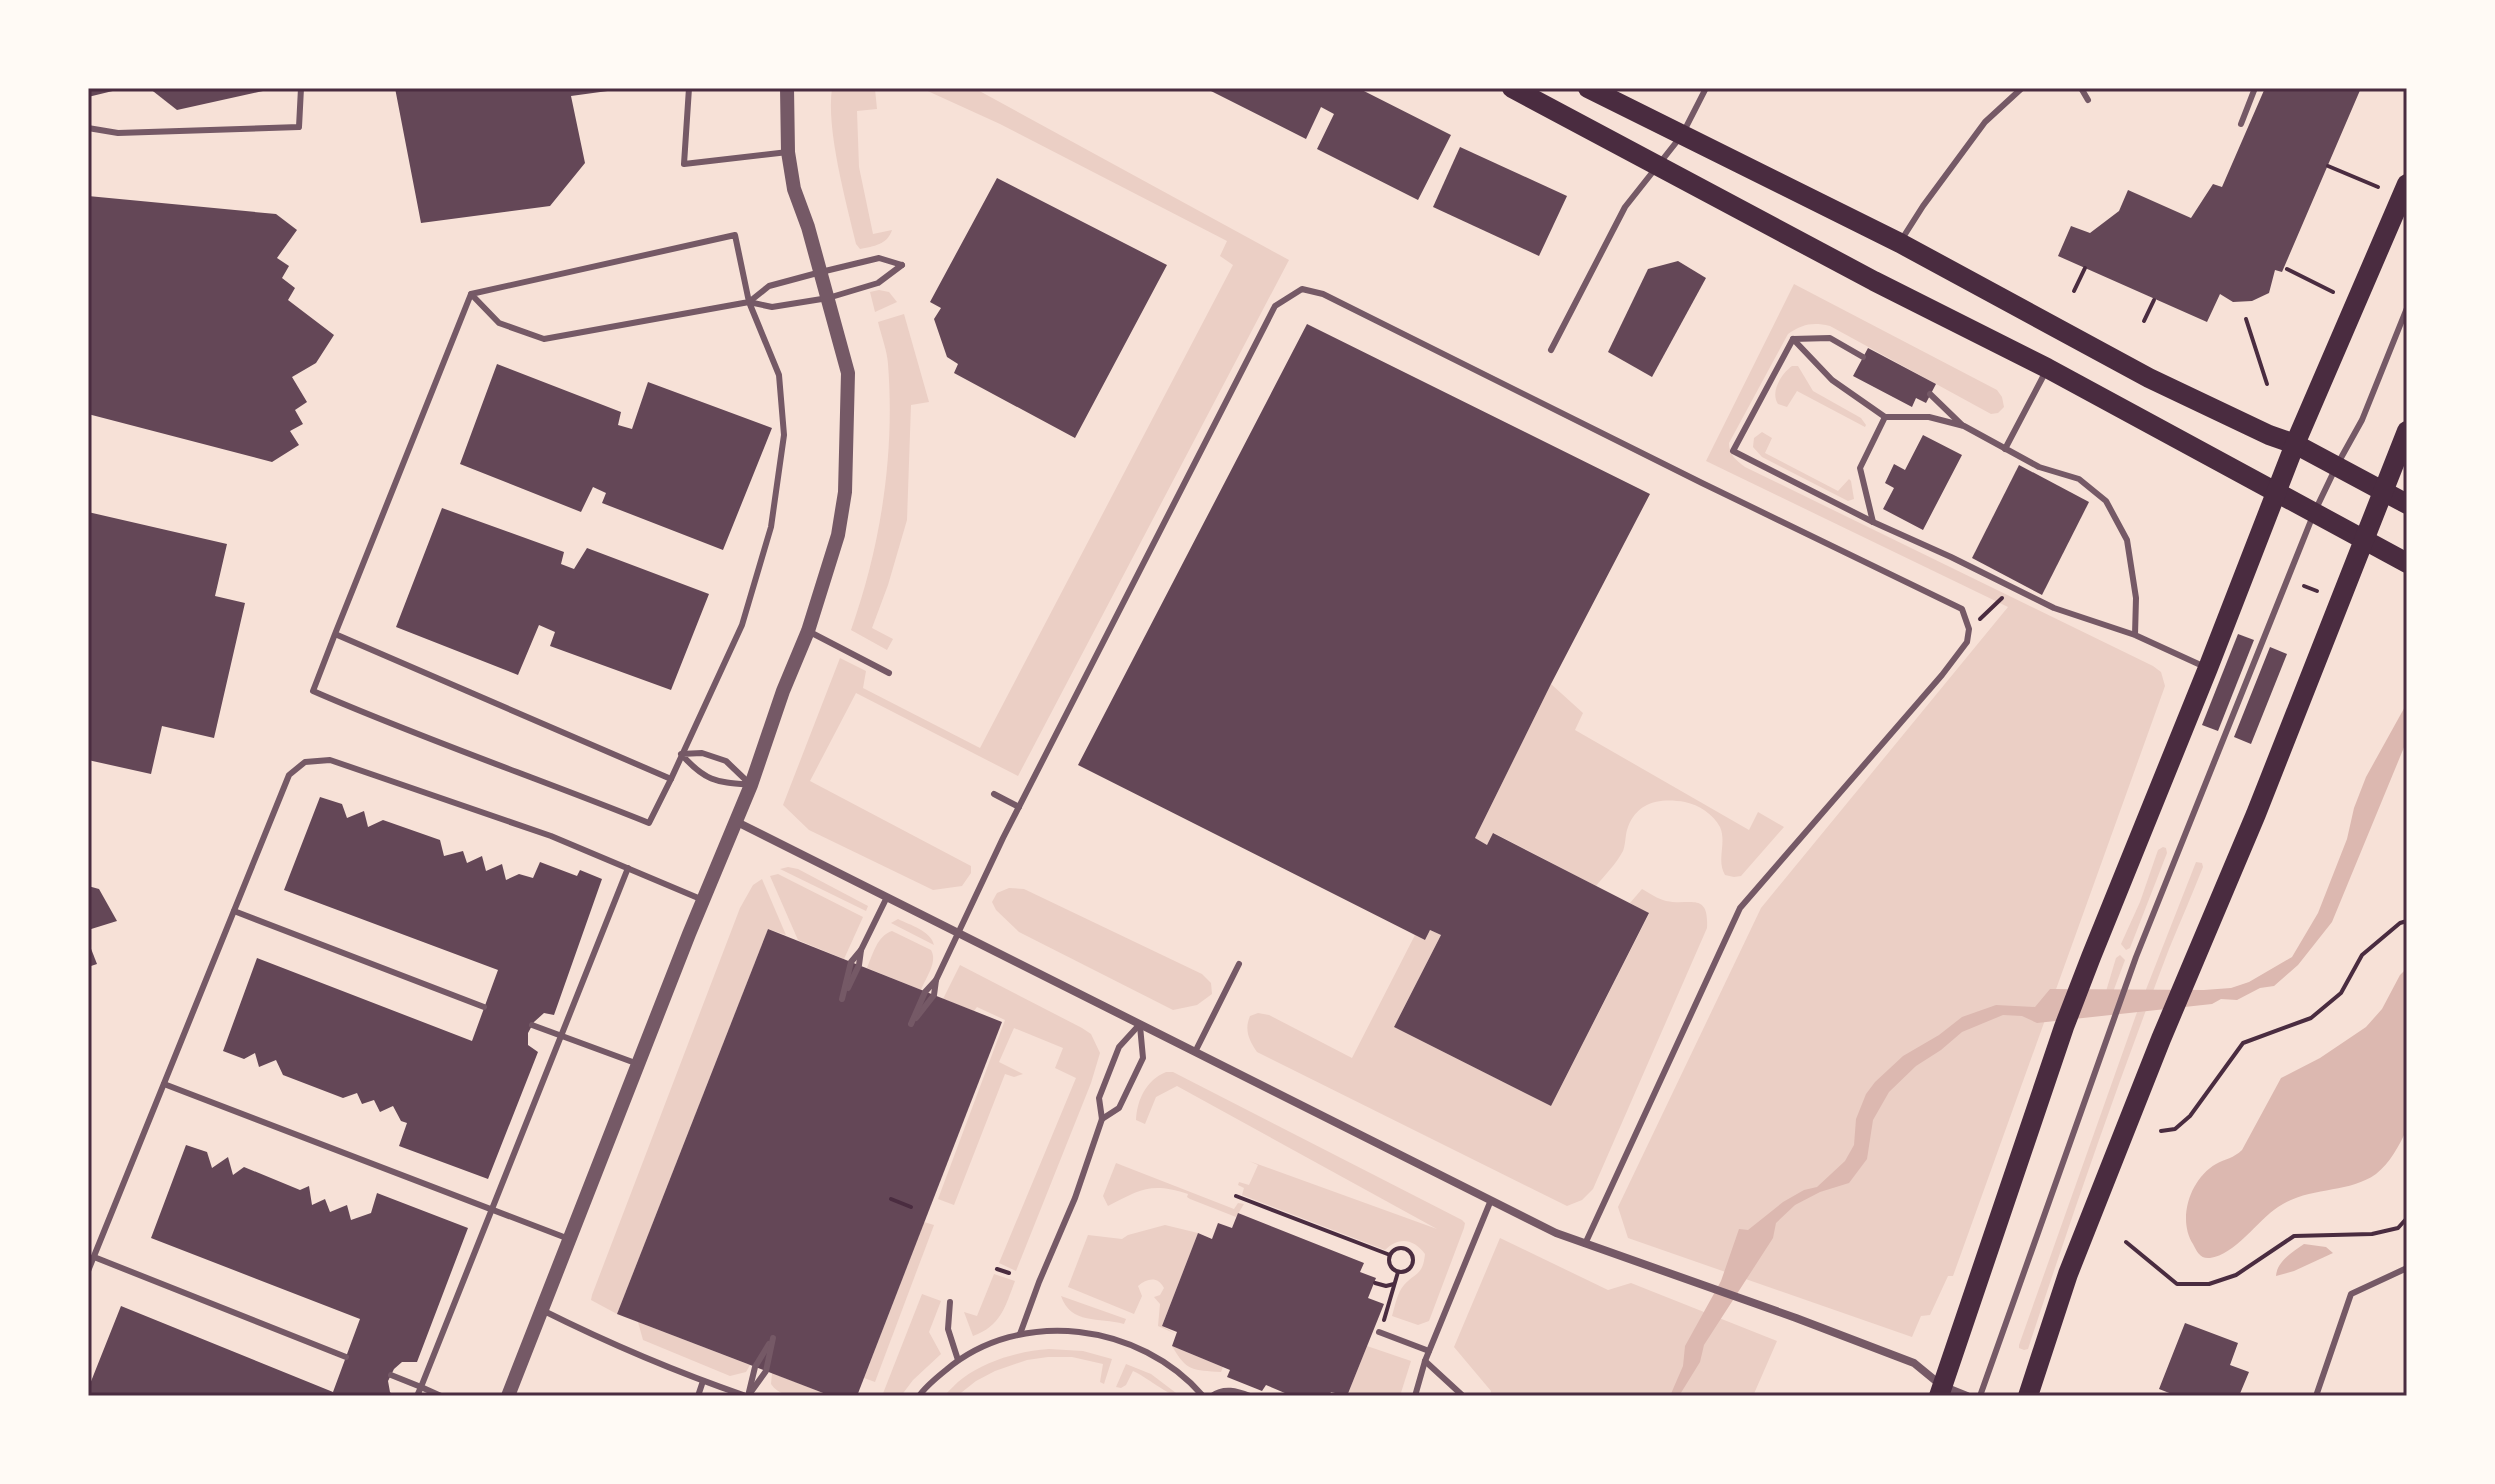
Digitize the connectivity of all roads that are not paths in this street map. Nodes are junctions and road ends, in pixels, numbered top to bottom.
1 (301, 88) edge
2 (689, 88) edge
3 (787, 88) edge
4 (1512, 88) edge
5 (1588, 88) edge
6 (1706, 88) edge
7 (2022, 88) edge
8 (2081, 88) edge
9 (2255, 88) edge
10 (2088, 100) dead end
11 (2241, 124) dead end
12 (88, 128) edge
13 (1682, 135) junction
14 (788, 152) junction
15 (1658, 167) junction
16 (2407, 184) edge
17 (1900, 243) junction
18 (821, 272) junction
19 (471, 294) junction
20 (828, 298) junction
21 (749, 302) junction
22 (2407, 308) edge
23 (1793, 339) junction
24 (1551, 350) dead end
25 (1863, 357) dead end
26 (2047, 368) junction
27 (1930, 394) dead end
28 (1885, 417) junction
29 (1964, 426) junction
30 (2407, 431) edge
31 (2295, 444) junction
32 (2005, 449) junction
33 (2337, 465) junction
34 (2277, 491) junction
35 (2384, 492) junction
36 (2407, 504) edge
37 (2314, 513) junction
38 (1873, 522) junction
39 (2363, 538) junction
40 (2407, 563) edge
41 (808, 631) junction
42 (335, 634) junction
43 (2135, 635) junction
44 (2208, 668) junction
45 (889, 673) dead end
46 (681, 754) junction
47 (671, 779) junction
48 (751, 785) junction
49 (994, 794) dead end
50 (1019, 807) junction
51 (735, 821) junction
52 (628, 868) junction
53 (887, 897) junction
54 (703, 900) junction
55 (234, 911) junction
56 (959, 933) junction
57 (1239, 964) dead end
58 (842, 999) dead end
59 (484, 1007) dead end
60 (911, 1024) dead end
61 (1140, 1024) junction
62 (532, 1025) dead end
63 (561, 1035) junction
64 (1195, 1052) junction
65 (638, 1064) junction
66 (164, 1084) junction
67 (1102, 1119) junction
68 (1491, 1200) junction
69 (491, 1208) junction
70 (569, 1239) junction
71 (1585, 1244) junction
72 (94, 1257) junction
73 (2407, 1268) edge
74 (88, 1271) edge
75 (950, 1302) dead end
76 (542, 1310) junction
77 (1379, 1332) road end
78 (1020, 1334) junction
79 (1429, 1351) junction
80 (346, 1357) dead end
81 (958, 1360) junction
82 (1425, 1361) junction
83 (391, 1375) dead end
84 (703, 1381) junction
85 (421, 1387) junction
86 (1940, 1391) edge
87 (1462, 1395) edge
88 (417, 1396) edge
89 (441, 1396) edge
90 (508, 1396) edge
91 (698, 1396) edge
92 (748, 1396) edge
93 (919, 1396) edge
94 (1203, 1396) edge
95 (1212, 1396) edge
96 (1250, 1396) edge
97 (1415, 1396) edge
98 (1967, 1396) edge
99 (1980, 1396) edge
100 (2028, 1396) edge
101 (2316, 1396) edge

1 - 12 lane
2 - 14 lane
3 - 14 street
4 - 15 main road
5 - 13 main road
6 - 13 lane
7 - 17 lane
8 - 10 lane
9 - 11 lane
13 - 15 lane
13 - 17 main road
14 - 18 street
15 - 24 lane
15 - 26 main road
16 - 31 main road
17 - 31 main road
18 - 20 street
18 - 20 lane
18 - 21 lane
19 - 21 lane
19 - 21 lane
19 - 42 lane
20 - 21 lane
20 - 41 street
21 - 46 lane
22 - 33 lane
23 - 25 lane
23 - 28 lane
23 - 38 lane
26 - 32 lane
26 - 34 main road
27 - 29 lane
28 - 29 lane
28 - 38 lane
29 - 32 lane
30 - 35 main road
31 - 33 main road
31 - 34 main road
32 - 43 lane
33 - 35 main road
33 - 37 lane
34 - 37 main road
34 - 44 main road
35 - 36 main road
35 - 39 main road
37 - 39 main road
37 - 99 lane
38 - 43 lane
39 - 40 main road
39 - 100 main road
41 - 45 lane
41 - 48 street
42 - 47 lane
42 - 47 lane
43 - 44 lane
44 - 86 main road
46 - 47 lane
46 - 48 lane
46 - 48 lane
48 - 51 street
49 - 50 lane
50 - 56 lane
50 - 71 lane
51 - 53 street
51 - 54 street
52 - 54 lane
52 - 55 lane
52 - 63 lane
53 - 56 street
53 - 58 lane
54 - 65 street
55 - 59 lane
55 - 66 lane
56 - 60 lane
56 - 61 street
57 - 64 lane
61 - 64 street
61 - 67 lane
61 - 67 lane
62 - 63 lane
63 - 65 lane
63 - 69 lane
64 - 68 street
65 - 70 street
66 - 69 lane
66 - 72 lane
67 - 78 lane
68 - 71 street
68 - 79 lane
69 - 70 lane
69 - 85 lane
70 - 76 street
71 - 86 street
72 - 74 lane
72 - 80 lane
73 - 101 lane
75 - 81 lane
76 - 84 lane
76 - 90 street
77 - 79 lane
78 - 81 lane
78 - 94 lane
79 - 82 lane
81 - 93 lane
82 - 87 lane
82 - 97 lane
83 - 85 lane
84 - 91 lane
84 - 92 lane
85 - 88 lane
85 - 89 lane
86 - 98 street
92 - 92 lane
95 - 96 lane

